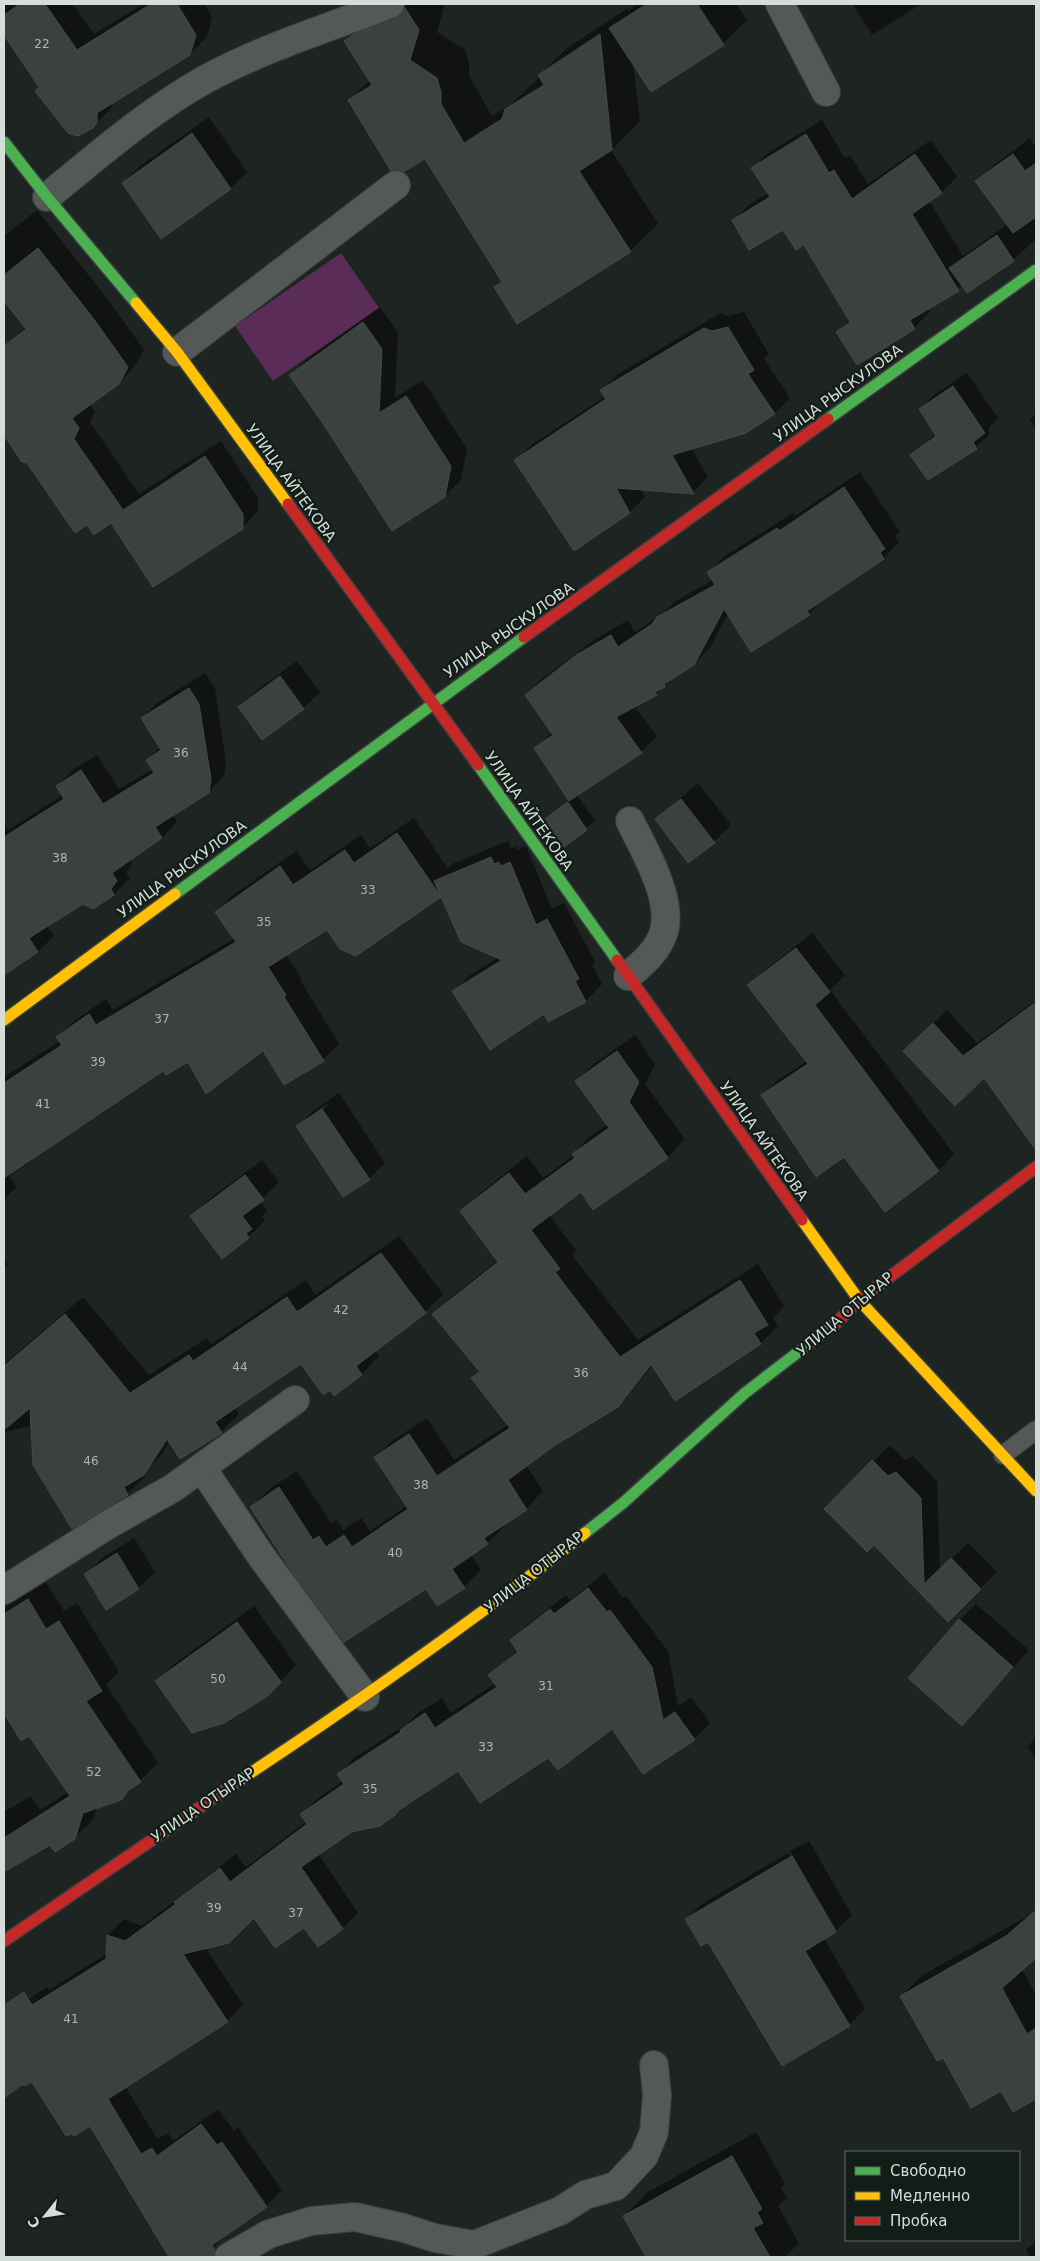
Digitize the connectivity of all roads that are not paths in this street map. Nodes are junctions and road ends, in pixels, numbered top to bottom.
1 (390, 4) edge
2 (780, 4) edge
3 (826, 92) dead end
4 (4, 142) edge
5 (396, 185) dead end
6 (47, 197) junction
7 (1036, 270) edge
8 (177, 352) junction
9 (432, 703) junction
10 (630, 821) dead end
11 (628, 976) junction
12 (4, 1020) edge
13 (1036, 1167) edge
14 (859, 1300) junction
15 (295, 1400) dead end
16 (1036, 1430) edge
17 (1003, 1455) junction
18 (202, 1468) junction
19 (1036, 1491) edge
20 (4, 1590) edge
21 (365, 1697) junction
22 (4, 1941) edge
23 (654, 2065) dead end
24 (229, 2257) edge

1 - 6 street
2 - 3 street
4 - 6 street, УЛИЦА АЙТЕКОВА
5 - 8 street
6 - 8 street, УЛИЦА АЙТЕКОВА
7 - 9 street, УЛИЦА РЫСКУЛОВА
8 - 9 street, УЛИЦА АЙТЕКОВА
9 - 11 street, УЛИЦА АЙТЕКОВА
9 - 12 street, УЛИЦА РЫСКУЛОВА
10 - 11 street
11 - 14 street, УЛИЦА АЙТЕКОВА
13 - 14 street, УЛИЦА ОТЫРАР
14 - 17 street, УЛИЦА АЙТЕКОВА
14 - 21 street, УЛИЦА ОТЫРАР
15 - 18 street
16 - 17 lane
17 - 19 street, УЛИЦА АЙТЕКОВА
18 - 20 street
18 - 21 street
21 - 22 street, УЛИЦА ОТЫРАР
23 - 24 street

